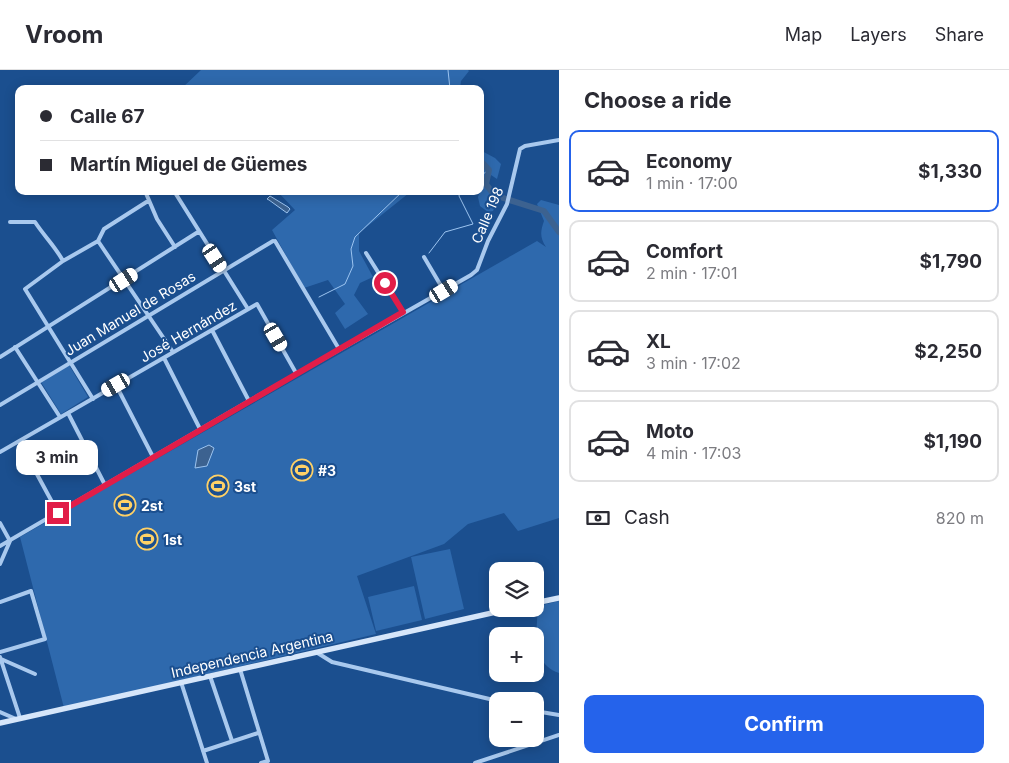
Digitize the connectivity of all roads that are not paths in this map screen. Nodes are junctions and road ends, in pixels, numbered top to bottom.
1 (559, 140) edge
2 (146, 195) edge
3 (176, 195) edge
4 (148, 201) junction
5 (10, 222) dead end
6 (198, 232) junction
7 (98, 241) junction
8 (176, 247) junction
9 (366, 253) dead end
10 (424, 257) dead end
11 (63, 261) junction
12 (223, 271) junction
13 (124, 280) junction
14 (444, 291) junction
15 (248, 309) junction
16 (403, 312) junction
17 (149, 316) junction
18 (48, 328) junction
19 (212, 330) junction
20 (15, 347) junction
21 (339, 349) junction
22 (173, 352) junction
23 (0, 357) edge
24 (164, 358) junction
25 (70, 363) junction
26 (296, 373) junction
27 (38, 382) junction
28 (116, 385) junction
29 (93, 398) junction
30 (248, 400) junction
31 (0, 405) edge
32 (68, 413) junction
33 (60, 417) junction
34 (200, 429) junction
35 (19, 441) junction
36 (0, 452) edge
37 (153, 457) junction
38 (105, 485) junction
39 (58, 513) junction
40 (0, 523) edge
41 (10, 541) junction
42 (0, 546) edge
43 (0, 564) edge
44 (559, 598) edge
45 (544, 601) edge
46 (0, 602) edge
47 (489, 614) edge
48 (0, 652) edge
49 (316, 652) junction
50 (0, 658) edge
51 (240, 669) junction
52 (35, 674) dead end
53 (210, 676) junction
54 (181, 682) junction
55 (489, 699) edge
56 (0, 712) edge
57 (544, 712) edge
58 (559, 715) edge
59 (18, 719) junction
60 (0, 723) edge
61 (258, 733) junction
62 (559, 736) edge
63 (232, 741) junction
64 (203, 751) junction
65 (207, 763) edge
66 (261, 763) edge
67 (475, 763) edge

1 - 14 street, Calle 198
2 - 4 street
3 - 6 street
4 - 7 street
4 - 8 street
5 - 11 street
6 - 8 street
6 - 12 street
7 - 11 street
7 - 13 street
8 - 13 street
9 - 16 street
10 - 14 street
11 - 18 street
12 - 15 street
12 - 17 street, Juan Manuel de Rosas
12 - 21 street, Juan Manuel de Rosas
13 - 17 street
13 - 18 street
14 - 16 street
15 - 19 street, José Hernández
15 - 26 street, José Hernández
16 - 21 street
17 - 22 street
17 - 25 street, Juan Manuel de Rosas
18 - 20 street
18 - 25 street
19 - 22 street, José Hernández
19 - 30 street
20 - 23 street
20 - 27 street
21 - 26 street
22 - 24 street, José Hernández
24 - 28 street, José Hernández
24 - 34 street
25 - 27 street, Juan Manuel de Rosas
25 - 29 street
26 - 30 street
27 - 31 street, Juan Manuel de Rosas
27 - 33 street
28 - 29 street, José Hernández
28 - 37 street
29 - 32 street, José Hernández
30 - 34 street
32 - 33 street, José Hernández
32 - 38 street
33 - 35 street, José Hernández
34 - 37 street
35 - 36 street, José Hernández
35 - 39 street
37 - 38 street
38 - 39 street
39 - 41 street
40 - 41 street
41 - 42 street
41 - 43 street
44 - 45 main road
46 - 48 street
47 - 49 main road, Independencia Argentina
49 - 51 main road, Independencia Argentina
49 - 55 street
50 - 52 street
50 - 59 street
51 - 53 main road, Independencia Argentina
51 - 61 street
53 - 54 main road, Independencia Argentina
53 - 63 street
54 - 59 main road, Independencia Argentina
54 - 64 street
56 - 59 street
57 - 58 street
59 - 60 main road, Independencia Argentina
61 - 63 street
61 - 66 street
62 - 67 street
63 - 64 street
64 - 65 street

